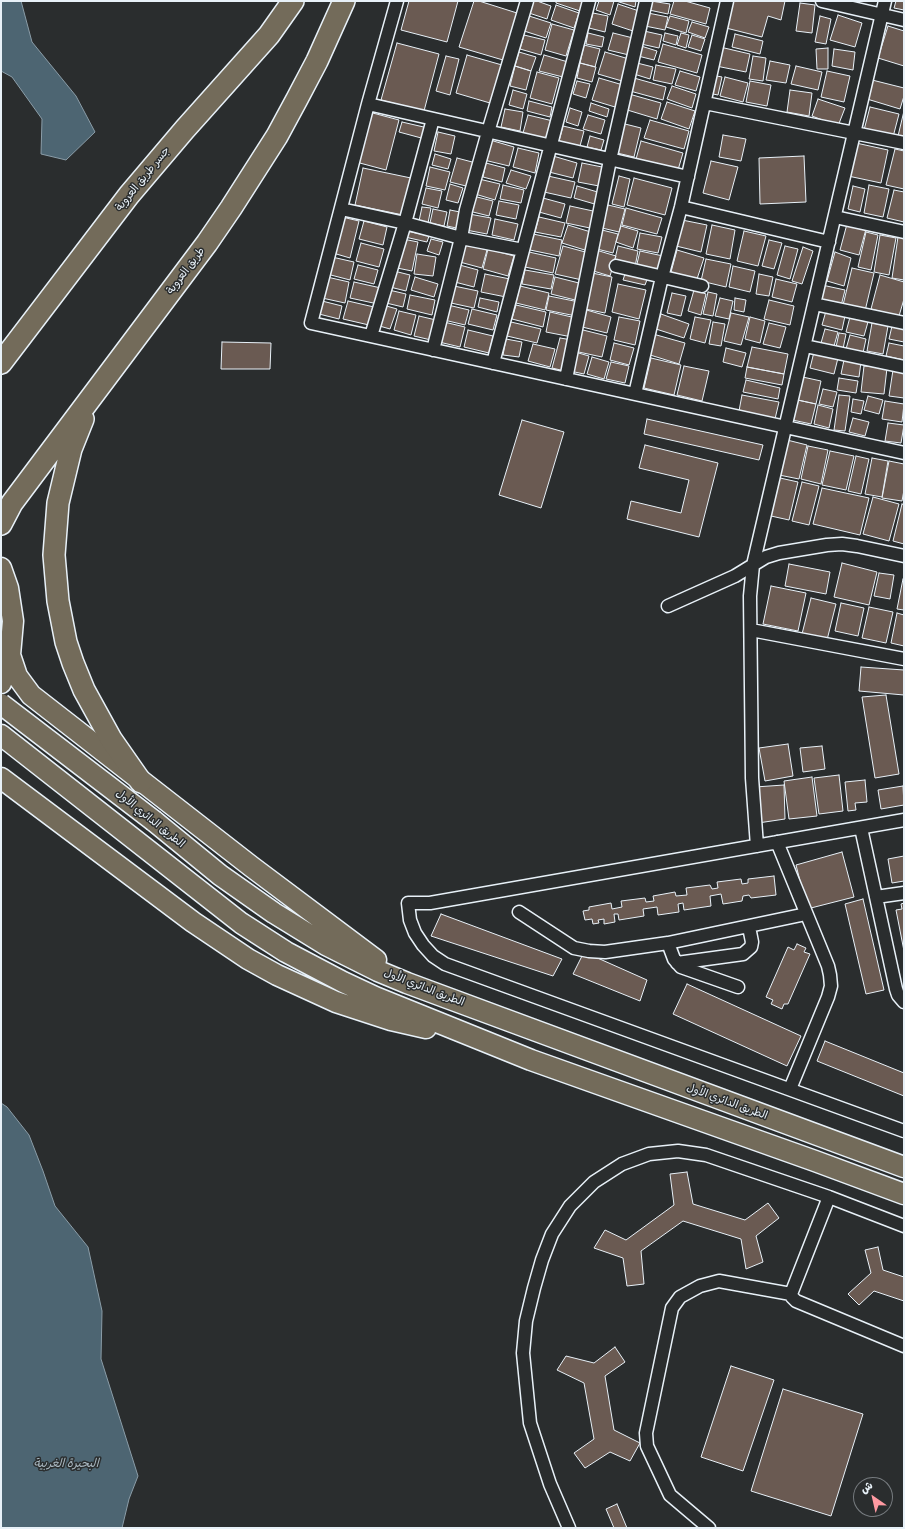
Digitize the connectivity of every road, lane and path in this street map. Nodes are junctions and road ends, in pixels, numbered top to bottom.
1 (293, 1) edge
2 (344, 1) edge
3 (397, 1) edge
4 (527, 1) edge
5 (589, 1) edge
6 (646, 1) edge
7 (727, 1) edge
8 (822, 1) edge
9 (885, 1) edge
10 (882, 15) junction
11 (904, 20) edge
12 (705, 103) junction
13 (368, 104) junction
14 (433, 119) junction
15 (488, 132) junction
16 (854, 133) junction
17 (904, 143) edge
18 (551, 146) junction
19 (610, 160) junction
20 (688, 177) junction
21 (681, 207) junction
22 (341, 208) junction
23 (835, 217) junction
24 (405, 223) junction
25 (904, 232) edge
26 (461, 238) junction
27 (829, 242) junction
28 (523, 250) junction
29 (616, 266) dead end
30 (662, 277) junction
31 (702, 286) dead end
32 (814, 304) junction
33 (34, 320) junction
34 (904, 323) edge
35 (371, 336) junction
36 (1, 345) edge
37 (804, 346) junction
38 (433, 350) junction
39 (1, 363) edge
40 (493, 363) junction
41 (904, 366) edge
42 (566, 379) junction
43 (97, 389) junction
44 (635, 394) junction
45 (786, 427) junction
46 (904, 453) edge
47 (25, 485) junction
48 (1, 495) edge
49 (1, 524) edge
50 (904, 556) edge
51 (753, 565) junction
52 (1, 568) edge
53 (668, 606) dead end
54 (751, 630) junction
55 (10, 655) junction
56 (904, 659) edge
57 (1, 683) edge
58 (1, 704) edge
59 (50, 710) junction
60 (1, 729) edge
61 (1, 735) edge
62 (1, 778) edge
63 (141, 782) junction
64 (904, 820) edge
65 (861, 828) junction
66 (777, 842) junction
67 (756, 846) junction
68 (904, 893) edge
69 (876, 897) junction
70 (519, 912) dead end
71 (806, 914) junction
72 (749, 926) junction
73 (668, 943) junction
74 (677, 963) junction
75 (407, 983) junction
76 (738, 987) dead end
77 (904, 1002) edge
78 (469, 1036) junction
79 (790, 1089) junction
80 (904, 1131) edge
81 (904, 1167) edge
82 (904, 1194) edge
83 (829, 1198) junction
84 (904, 1226) edge
85 (791, 1294) junction
86 (904, 1346) edge
87 (569, 1528) edge
88 (709, 1528) edge

1 - 33 highway, جسر طريق العروبة
2 - 43 highway, طريق العروبة
3 - 13 street
4 - 15 street
5 - 18 street
6 - 19 street
7 - 12 street
8 - 10 street
9 - 10 street
10 - 11 street
10 - 16 street
12 - 16 street
12 - 20 street
13 - 14 street
13 - 22 street
14 - 15 street
14 - 24 street
15 - 18 street
15 - 26 street
16 - 17 street
16 - 23 street
18 - 19 street
18 - 28 street
19 - 20 street
19 - 42 street
20 - 21 street
21 - 27 street
21 - 30 street
22 - 24 street
22 - 35 street
23 - 25 street
23 - 27 street
24 - 26 street
24 - 35 street
26 - 28 street
26 - 38 street
27 - 32 street
28 - 40 street
29 - 30 street
30 - 31 street
30 - 44 street
32 - 34 street
32 - 37 street
33 - 36 highway
33 - 39 highway, جسر طريق العروبة
35 - 38 street
37 - 41 street
37 - 45 street
38 - 40 street
40 - 42 street
42 - 44 street
43 - 47 highway, طريق العروبة
43 - 63 highway
44 - 45 street
45 - 46 street
45 - 51 street
47 - 48 highway
47 - 49 highway, طريق العروبة
50 - 51 street
51 - 53 street
51 - 54 street
52 - 55 main road
54 - 56 street
54 - 67 street
55 - 57 main road
55 - 59 main road
58 - 75 main road, الطريق الدائري الأول, bridge
59 - 60 main road
59 - 63 main road
61 - 78 main road
62 - 78 main road
63 - 75 main road
64 - 65 street
65 - 66 street
65 - 69 street
66 - 67 street
66 - 71 street
67 - 79 street
68 - 69 street
69 - 77 street
70 - 73 street
71 - 72 street
71 - 79 street
72 - 73 street
72 - 74 street
73 - 74 street
74 - 76 street
75 - 81 main road, الطريق الدائري الأول
78 - 82 main road
79 - 80 street
83 - 84 street
83 - 85 street
83 - 87 street
85 - 86 street
85 - 88 street

